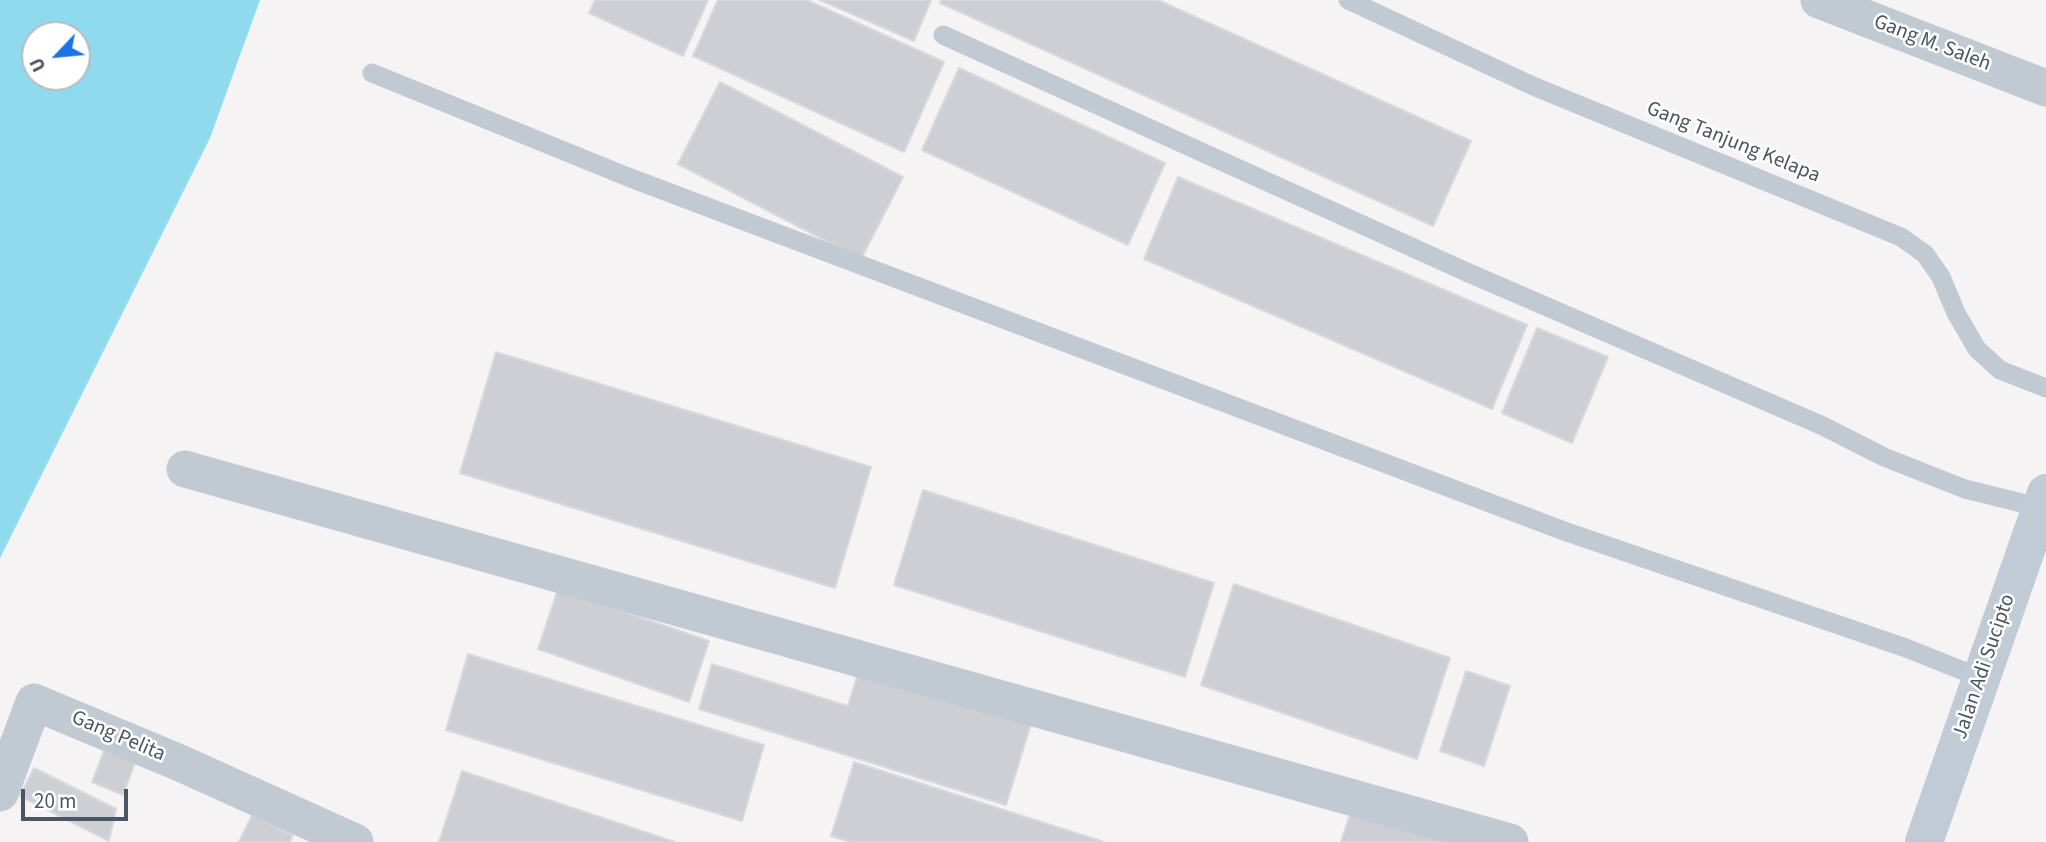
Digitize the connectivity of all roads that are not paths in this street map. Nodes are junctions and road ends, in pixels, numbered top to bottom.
1 (1348, 0) edge
2 (1819, 0) edge
3 (943, 34) dead end
4 (372, 73) dead end
5 (2046, 88) edge
6 (2046, 388) edge
7 (185, 469) dead end
8 (2044, 503) edge
9 (1981, 678) junction
10 (0, 793) edge
11 (355, 842) edge
12 (1510, 842) edge
13 (1924, 842) edge

1 - 6 lane, Gang Tanjung Kelapa
2 - 5 street, Gang M. Saleh
3 - 8 lane
4 - 9 lane
7 - 12 street
8 - 9 main road, Jalan Adi Sucipto
9 - 13 main road, Jalan Adi Sucipto
10 - 11 street, Gang Pelita

